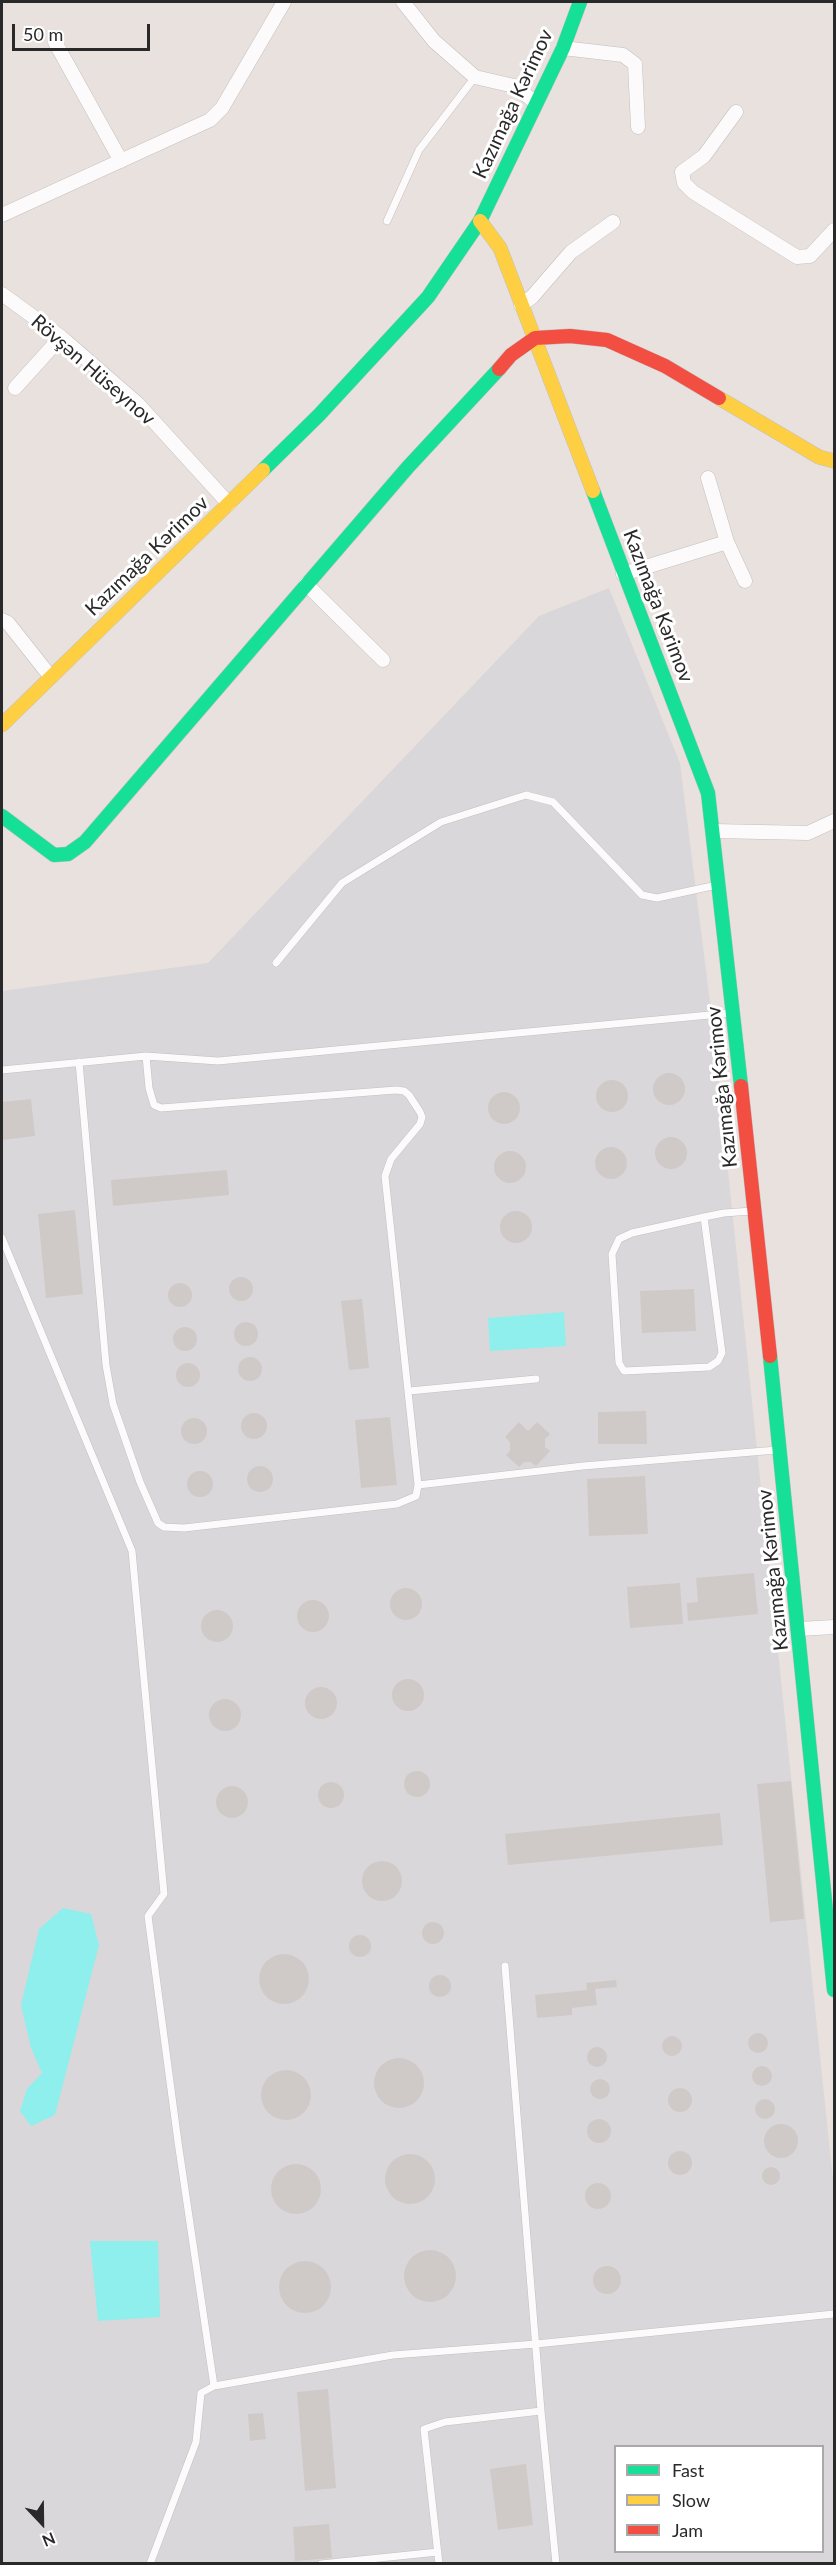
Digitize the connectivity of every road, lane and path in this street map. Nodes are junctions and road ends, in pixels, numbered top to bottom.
1 (284, 2) edge
2 (404, 2) edge
3 (580, 2) edge
4 (56, 42) dead end
5 (563, 48) junction
6 (475, 77) junction
7 (535, 102) junction
8 (736, 112) dead end
9 (638, 128) dead end
10 (121, 161) junction
11 (2, 215) edge
12 (387, 221) dead end
13 (480, 222) junction
14 (613, 222) dead end
15 (834, 230) edge
16 (2, 294) edge
17 (521, 305) junction
18 (61, 337) junction
19 (535, 338) junction
20 (15, 388) dead end
21 (834, 461) edge
22 (708, 478) dead end
23 (229, 504) junction
24 (727, 542) junction
25 (623, 574) junction
26 (744, 581) dead end
27 (306, 584) junction
28 (2, 620) edge
29 (383, 660) dead end
30 (50, 676) junction
31 (2, 725) edge
32 (2, 816) edge
33 (834, 821) edge
34 (714, 831) junction
35 (720, 885) junction
36 (276, 963) dead end
37 (734, 1013) junction
38 (146, 1056) junction
39 (79, 1062) junction
40 (2, 1070) edge
41 (754, 1211) junction
42 (704, 1217) junction
43 (2, 1238) edge
44 (536, 1379) dead end
45 (409, 1391) junction
46 (780, 1449) junction
47 (418, 1485) junction
48 (834, 1627) edge
49 (799, 1629) junction
50 (505, 1966) dead end
51 (834, 1990) edge
52 (834, 2314) edge
53 (536, 2344) junction
54 (214, 2386) junction
55 (541, 2411) junction
56 (438, 2552) junction
57 (150, 2564) edge
58 (321, 2564) edge
59 (439, 2564) edge
60 (556, 2564) edge

1 - 10 street
2 - 6 street
3 - 5 street, Kazımağa Kərimov
4 - 10 street
5 - 7 street, Kazımağa Kərimov
5 - 9 street
6 - 7 street
6 - 12 lane
7 - 13 street, Kazımağa Kərimov
8 - 15 street
10 - 11 street
13 - 17 street, Kazımağa Kərimov
13 - 23 street, Kazımağa Kərimov
14 - 17 street
16 - 18 street, Rövşən Hüseynov
17 - 19 street, Kazımağa Kərimov
18 - 20 street
18 - 23 street, Rövşən Hüseynov
19 - 21 street
19 - 25 street, Kazımağa Kərimov
19 - 27 street
22 - 24 street
23 - 30 street, Kazımağa Kərimov
24 - 25 street
24 - 26 street
25 - 34 street, Kazımağa Kərimov
27 - 29 street
27 - 32 street
28 - 30 street
30 - 31 street, Kazımağa Kərimov
33 - 34 street
34 - 35 street, Kazımağa Kərimov
35 - 36 lane
35 - 37 street, Kazımağa Kərimov
37 - 38 lane
37 - 41 street, Kazımağa Kərimov
38 - 39 lane
38 - 45 lane
39 - 40 lane
39 - 47 lane
41 - 42 lane
41 - 46 street, Kazımağa Kərimov
42 - 42 lane
43 - 54 lane
44 - 45 lane
45 - 47 lane
46 - 47 lane
46 - 49 street, Kazımağa Kərimov
48 - 49 street
49 - 51 street, Kazımağa Kərimov
50 - 53 lane
52 - 53 lane
53 - 54 lane
53 - 55 lane
54 - 57 lane
55 - 56 lane
55 - 60 lane
56 - 58 lane
56 - 59 lane

